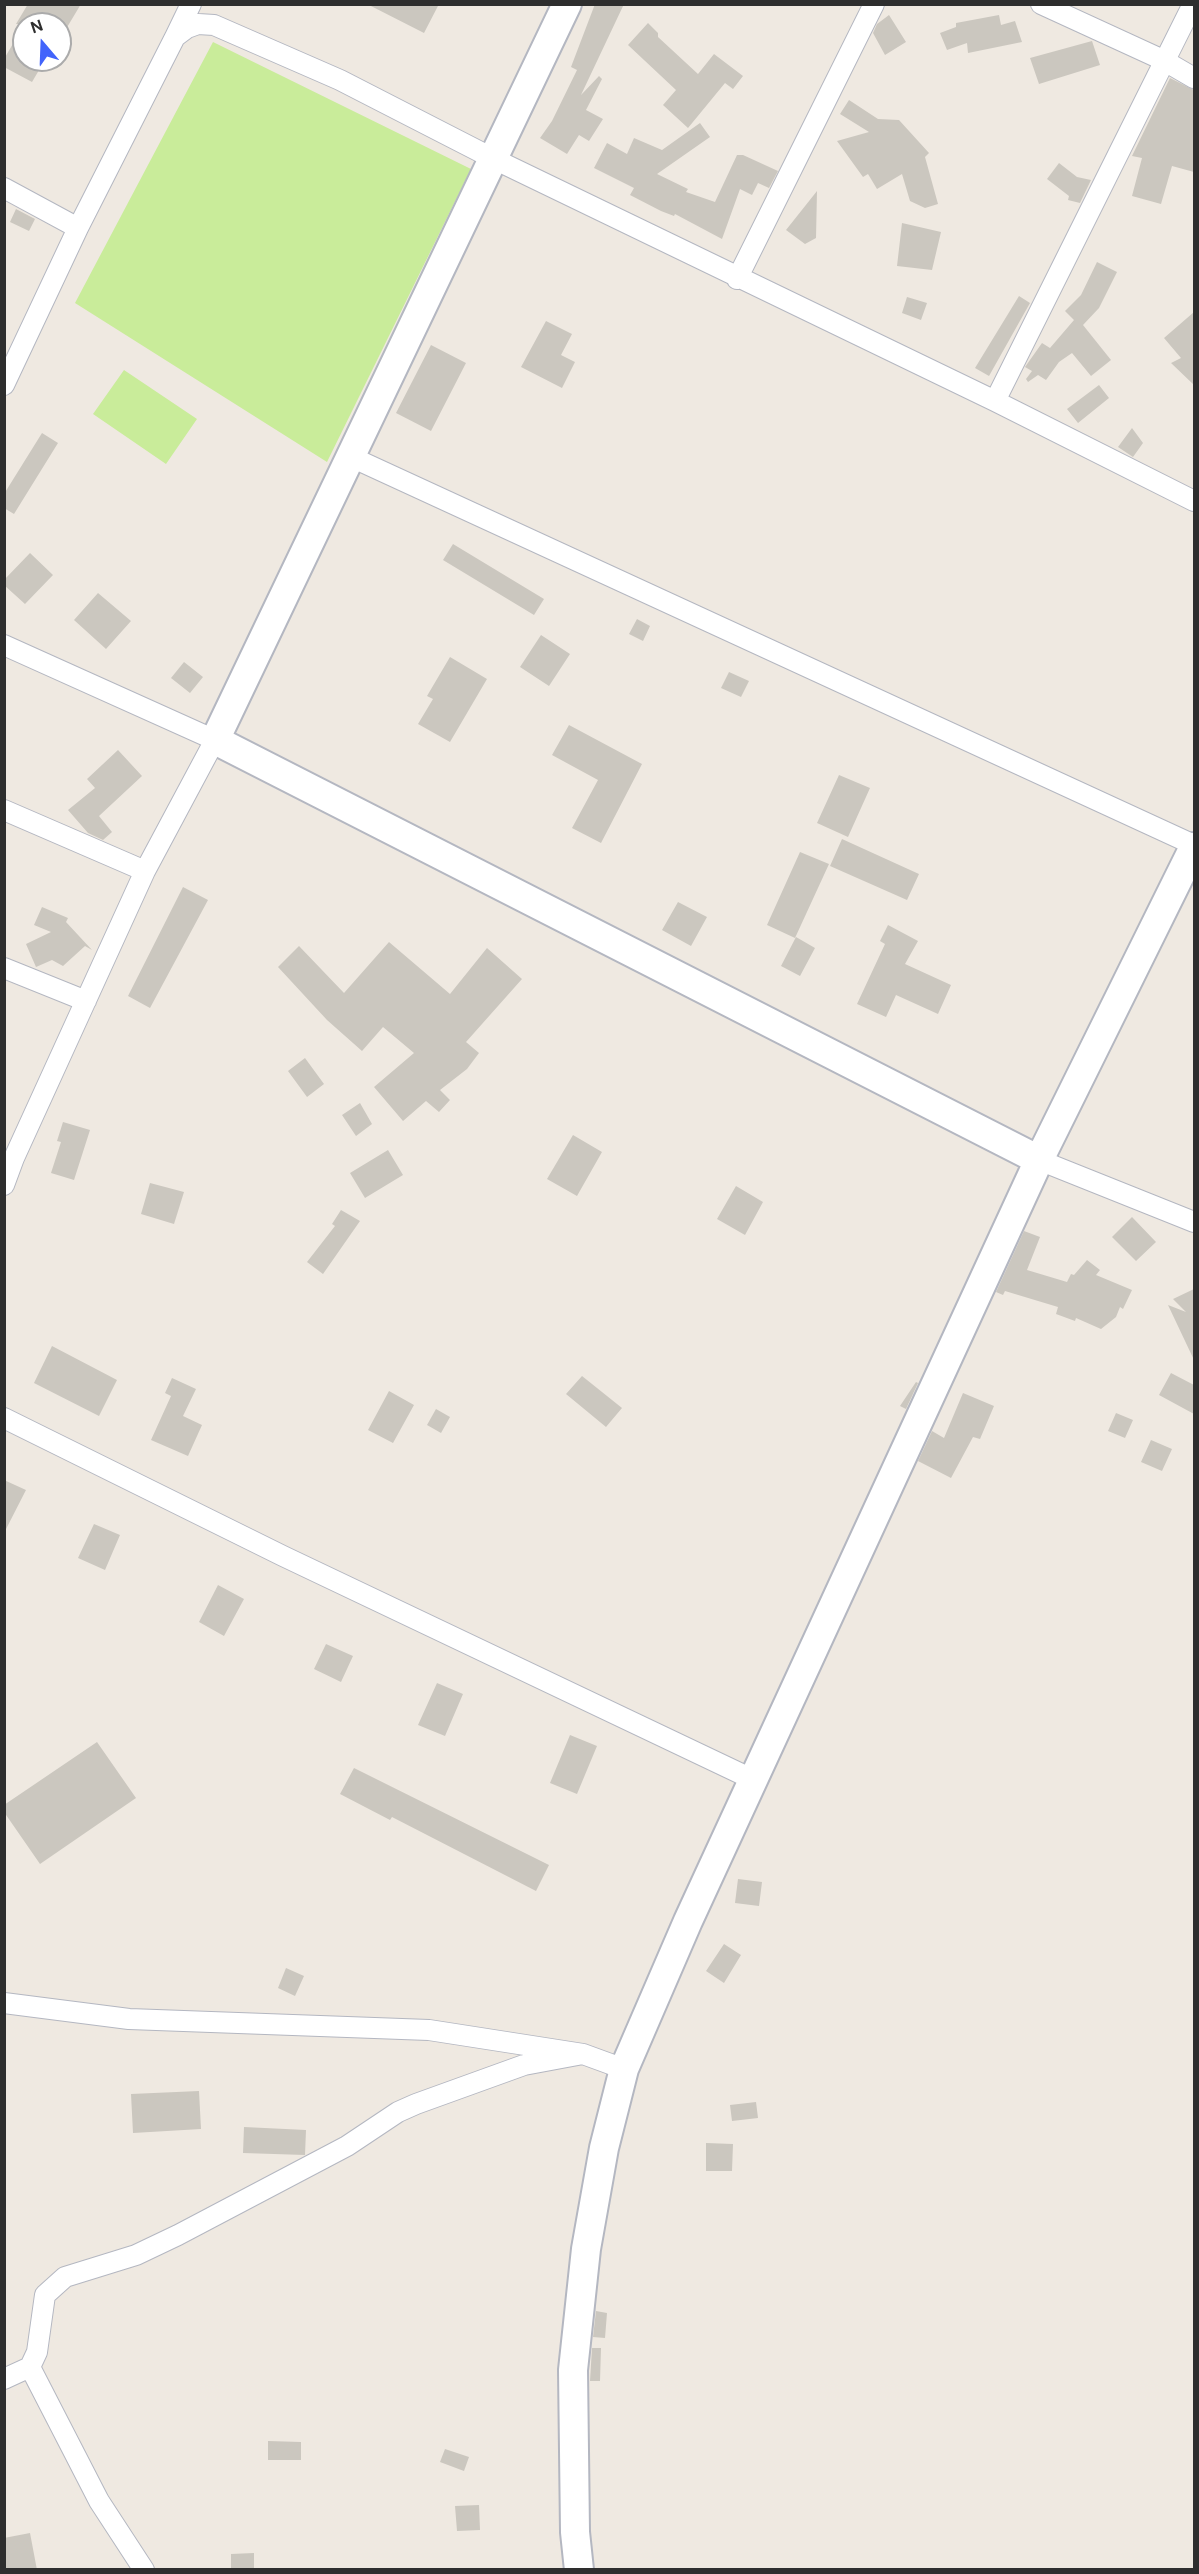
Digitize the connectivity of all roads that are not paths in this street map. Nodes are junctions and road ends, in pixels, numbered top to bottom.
1 (192, 4) edge
2 (874, 4) edge
3 (1041, 4) edge
4 (1193, 4) edge
5 (565, 7) edge
6 (175, 38) junction
7 (1163, 60) junction
8 (1194, 78) edge
9 (494, 159) junction
10 (4, 188) edge
11 (78, 228) junction
12 (736, 279) junction
13 (4, 385) edge
14 (995, 401) junction
15 (349, 456) junction
16 (1194, 501) edge
17 (4, 645) edge
18 (215, 740) junction
19 (4, 810) edge
20 (1194, 846) edge
21 (145, 872) junction
22 (4, 968) edge
23 (86, 1001) junction
24 (9, 1155) edge
25 (1039, 1160) junction
26 (4, 1185) edge
27 (1194, 1222) edge
28 (4, 1418) edge
29 (754, 1780) junction
30 (4, 2003) edge
31 (583, 2054) junction
32 (624, 2069) junction
33 (30, 2367) junction
34 (4, 2379) edge
35 (144, 2570) edge
36 (579, 2570) edge

1 - 6 street
2 - 12 street
3 - 7 street
4 - 7 street
5 - 9 main road
6 - 9 street
6 - 11 street
7 - 8 street
7 - 14 street
9 - 12 street
9 - 15 main road
10 - 11 street
11 - 13 street
12 - 14 street
14 - 16 street
15 - 18 main road
15 - 20 street
17 - 18 street
18 - 21 street
18 - 25 main road
19 - 21 street
20 - 25 main road
21 - 23 street
22 - 23 street
23 - 24 street
24 - 26 street
25 - 27 street
25 - 29 main road
28 - 29 street
29 - 32 main road
30 - 31 street
31 - 32 street
31 - 33 street
32 - 36 main road
33 - 34 street
33 - 35 street

